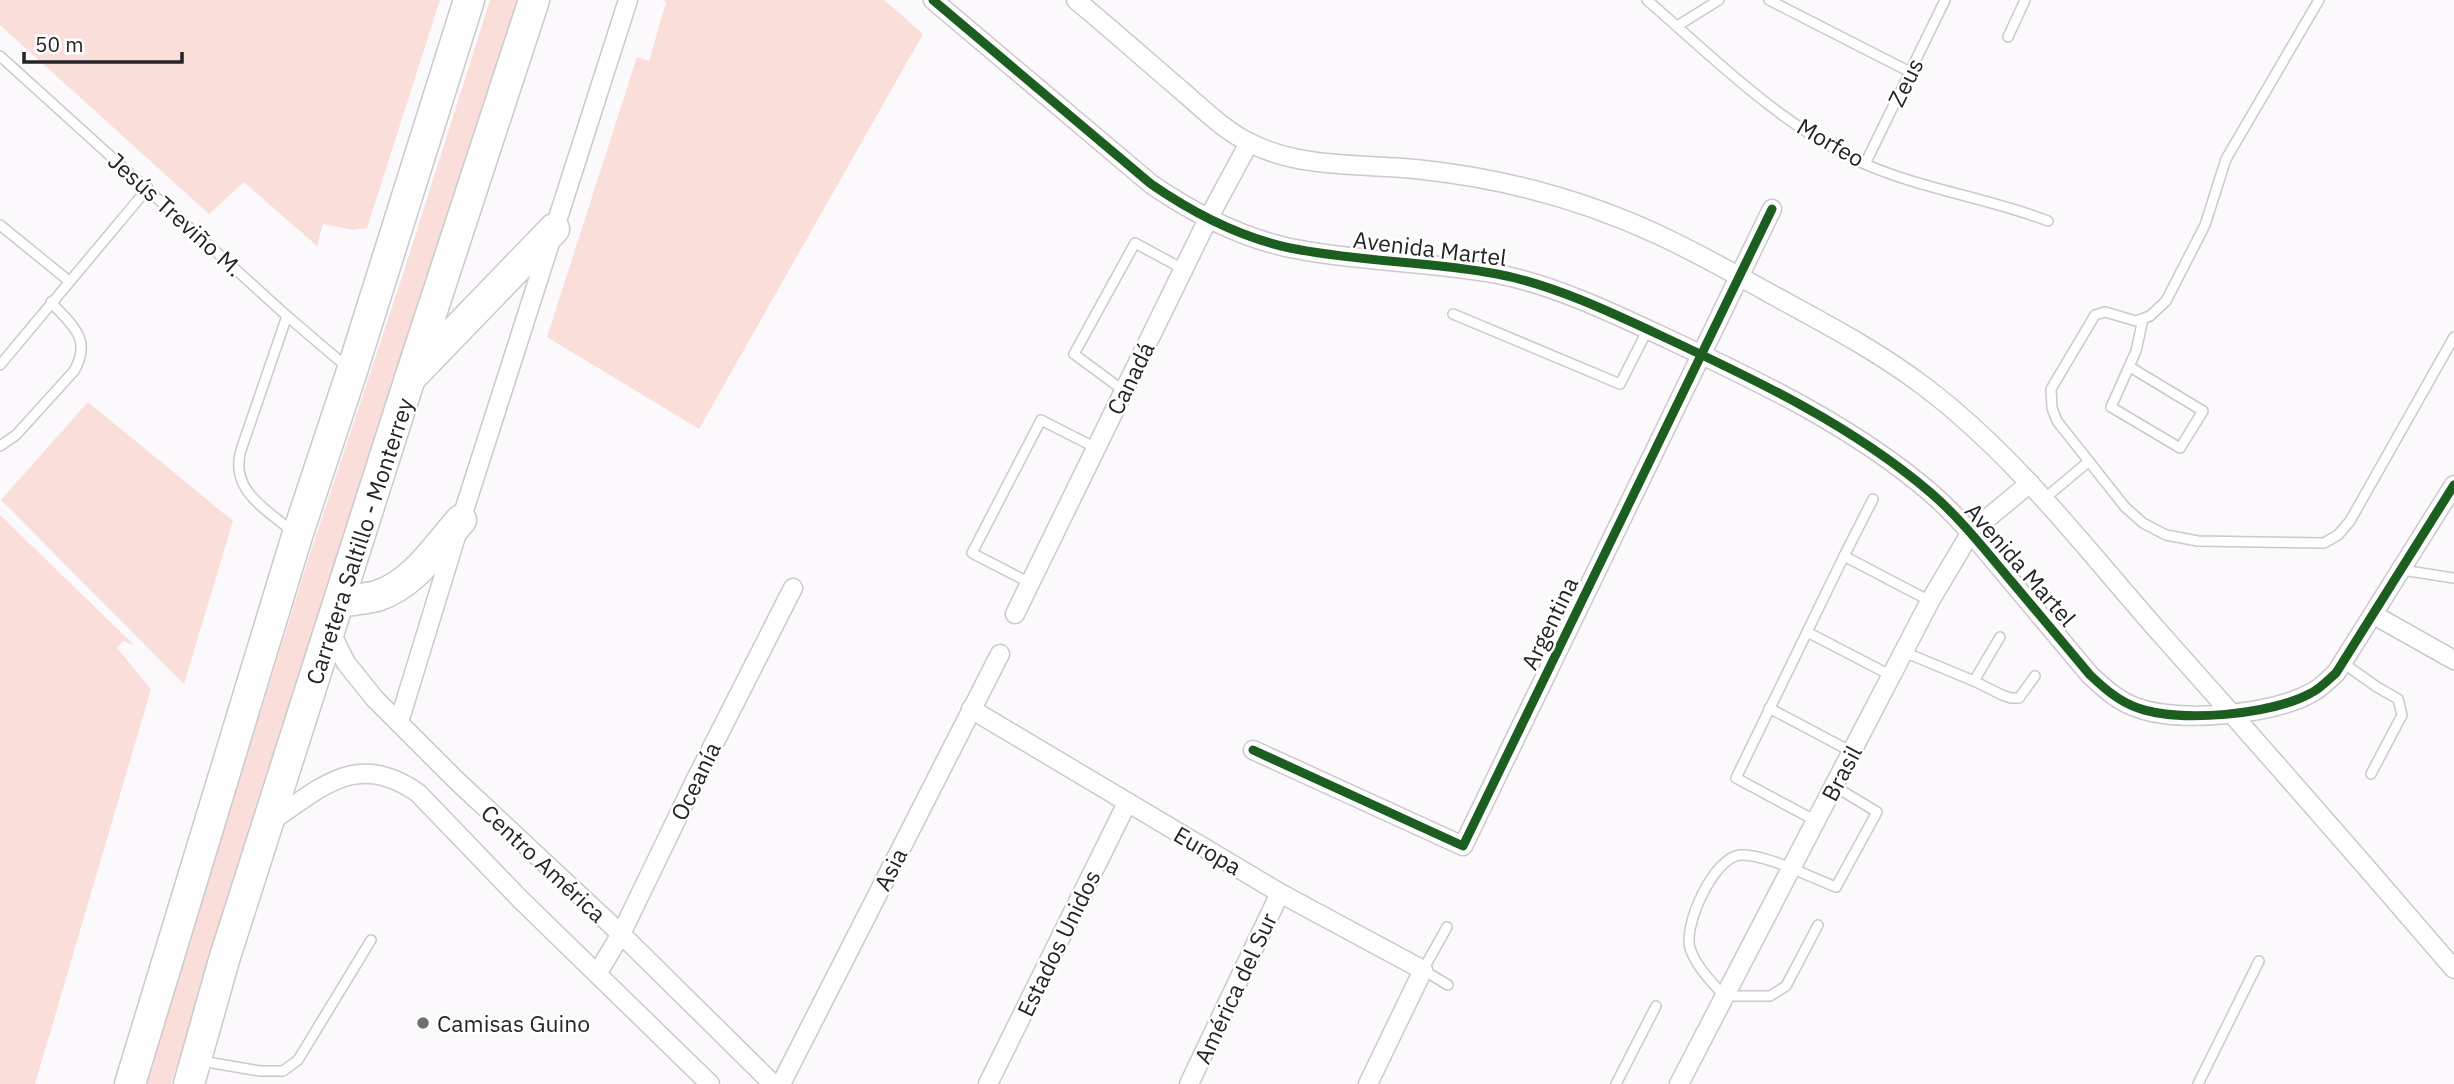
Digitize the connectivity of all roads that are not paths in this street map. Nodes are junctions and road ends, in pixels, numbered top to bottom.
1 (469, 0) edge
2 (534, 0) edge
3 (628, 0) edge
4 (933, 0) edge
5 (1076, 0) edge
6 (1647, 0) edge
7 (1720, 0) edge
8 (1769, 0) edge
9 (1945, 0) edge
10 (2025, 0) edge
11 (2319, 0) edge
12 (1677, 26) junction
13 (2008, 37) dead end
14 (0, 56) edge
15 (1910, 72) junction
16 (1249, 143) junction
17 (1865, 164) junction
18 (148, 188) junction
19 (1772, 209) dead end
20 (1208, 219) junction
21 (2048, 221) dead end
22 (0, 225) edge
23 (554, 229) junction
24 (1184, 269) junction
25 (1738, 276) junction
26 (69, 281) junction
27 (51, 302) junction
28 (1453, 314) dead end
29 (287, 316) junction
30 (2143, 319) junction
31 (1648, 329) junction
32 (2454, 337) edge
33 (1700, 354) junction
34 (0, 365) edge
35 (2130, 366) junction
36 (352, 371) junction
37 (410, 378) junction
38 (1124, 391) junction
39 (0, 446) edge
40 (1096, 448) junction
41 (2088, 462) junction
42 (2030, 483) junction
43 (2454, 485) edge
44 (1873, 499) dead end
45 (2044, 499) junction
46 (461, 520) junction
47 (1970, 532) junction
48 (297, 536) junction
49 (1844, 556) junction
50 (2402, 570) junction
51 (2454, 578) edge
52 (1030, 583) junction
53 (793, 588) dead end
54 (1930, 601) junction
55 (339, 602) junction
56 (1015, 614) dead end
57 (2374, 615) junction
58 (330, 631) junction
59 (1807, 632) junction
60 (2000, 637) dead end
61 (1904, 652) junction
62 (1000, 654) dead end
63 (2454, 660) edge
64 (2343, 663) junction
65 (1892, 676) junction
66 (2035, 676) dead end
67 (1975, 681) junction
68 (1769, 708) junction
69 (971, 709) junction
70 (2233, 713) junction
71 (399, 722) junction
72 (1253, 750) dead end
73 (1852, 752) junction
74 (2371, 774) dead end
75 (1834, 786) junction
76 (1128, 803) junction
77 (1816, 821) junction
78 (270, 822) junction
79 (1791, 869) junction
80 (1280, 893) junction
81 (1818, 925) dead end
82 (1447, 927) dead end
83 (621, 934) junction
84 (371, 940) dead end
85 (2259, 961) dead end
86 (2454, 969) edge
87 (1423, 970) junction
88 (597, 974) junction
89 (1448, 985) dead end
90 (1724, 996) junction
91 (1656, 1006) dead end
92 (193, 1072) edge
93 (130, 1084) edge
94 (710, 1084) edge
95 (773, 1084) edge
96 (781, 1084) edge
97 (988, 1084) edge
98 (1189, 1084) edge
99 (1368, 1084) edge
100 (1616, 1084) edge
101 (1679, 1084) edge
102 (2197, 1084) edge

1 - 36 main road
2 - 37 main road, Carretera Saltillo - Monterrey
3 - 23 street
4 - 20 street, Avenida Martel
5 - 16 street
6 - 12 lane, Morfeo
7 - 12 lane
8 - 15 lane
9 - 15 lane, Zeus
10 - 13 lane
11 - 30 lane
12 - 17 lane, Morfeo
14 - 18 lane, Jesús Treviño M.
15 - 17 lane, Zeus
16 - 20 street, Canadá
16 - 25 street
17 - 21 lane, Morfeo
18 - 26 lane
18 - 29 lane, Jesús Treviño M.
19 - 25 street, Argentina
20 - 24 street, Canadá
20 - 31 street, Avenida Martel
22 - 26 lane
23 - 37 main road
23 - 46 street
24 - 38 street, Canadá
24 - 38 lane
25 - 33 street, Argentina
25 - 42 street
26 - 27 lane
27 - 34 lane
27 - 39 lane
28 - 31 lane
29 - 36 lane, Jesús Treviño M.
29 - 48 lane
30 - 35 lane
30 - 41 lane
31 - 33 street, Avenida Martel
32 - 41 lane
33 - 47 street, Avenida Martel
33 - 72 street, Argentina
35 - 35 lane
36 - 48 main road
37 - 55 main road, Carretera Saltillo - Monterrey
38 - 40 street, Canadá
40 - 52 street, Canadá
40 - 52 lane
41 - 45 lane
42 - 45 street
42 - 47 street, Brasil
43 - 50 street, Avenida Martel
44 - 49 lane
45 - 70 street
46 - 55 main road
46 - 71 street
47 - 54 street, Brasil
47 - 70 street, Avenida Martel
48 - 93 main road
49 - 54 lane
49 - 59 lane
50 - 51 lane
50 - 57 street, Avenida Martel
52 - 56 street, Canadá
53 - 83 street, Oceanía
54 - 61 street, Brasil
55 - 58 main road, Carretera Saltillo - Monterrey
57 - 63 street
57 - 64 street, Avenida Martel
58 - 71 street, Centro América
58 - 78 main road, Carretera Saltillo - Monterrey
59 - 65 lane
59 - 68 lane
60 - 67 lane
61 - 65 street, Brasil
61 - 67 lane
62 - 69 street, Asia
64 - 70 street, Avenida Martel
64 - 74 lane
65 - 73 street, Brasil
66 - 67 lane
68 - 73 lane
68 - 77 lane
69 - 76 street, Europa
69 - 96 street, Asia
70 - 86 street
71 - 83 street, Centro América
73 - 75 street, Brasil
75 - 77 street, Brasil
75 - 79 lane
76 - 80 street, Europa
76 - 97 street, Estados Unidos
77 - 79 street, Brasil
78 - 88 street, Centro América
78 - 92 main road, Carretera Saltillo - Monterrey
79 - 90 street, Brasil
79 - 90 lane
80 - 87 street, Europa
80 - 98 street, América del Sur
81 - 90 lane
82 - 87 lane
83 - 88 street, Oceanía
83 - 95 street, Centro América
84 - 92 lane
85 - 102 lane
87 - 89 lane, Europa
87 - 99 street
88 - 94 street, Centro América
90 - 101 street, Brasil
91 - 100 lane

